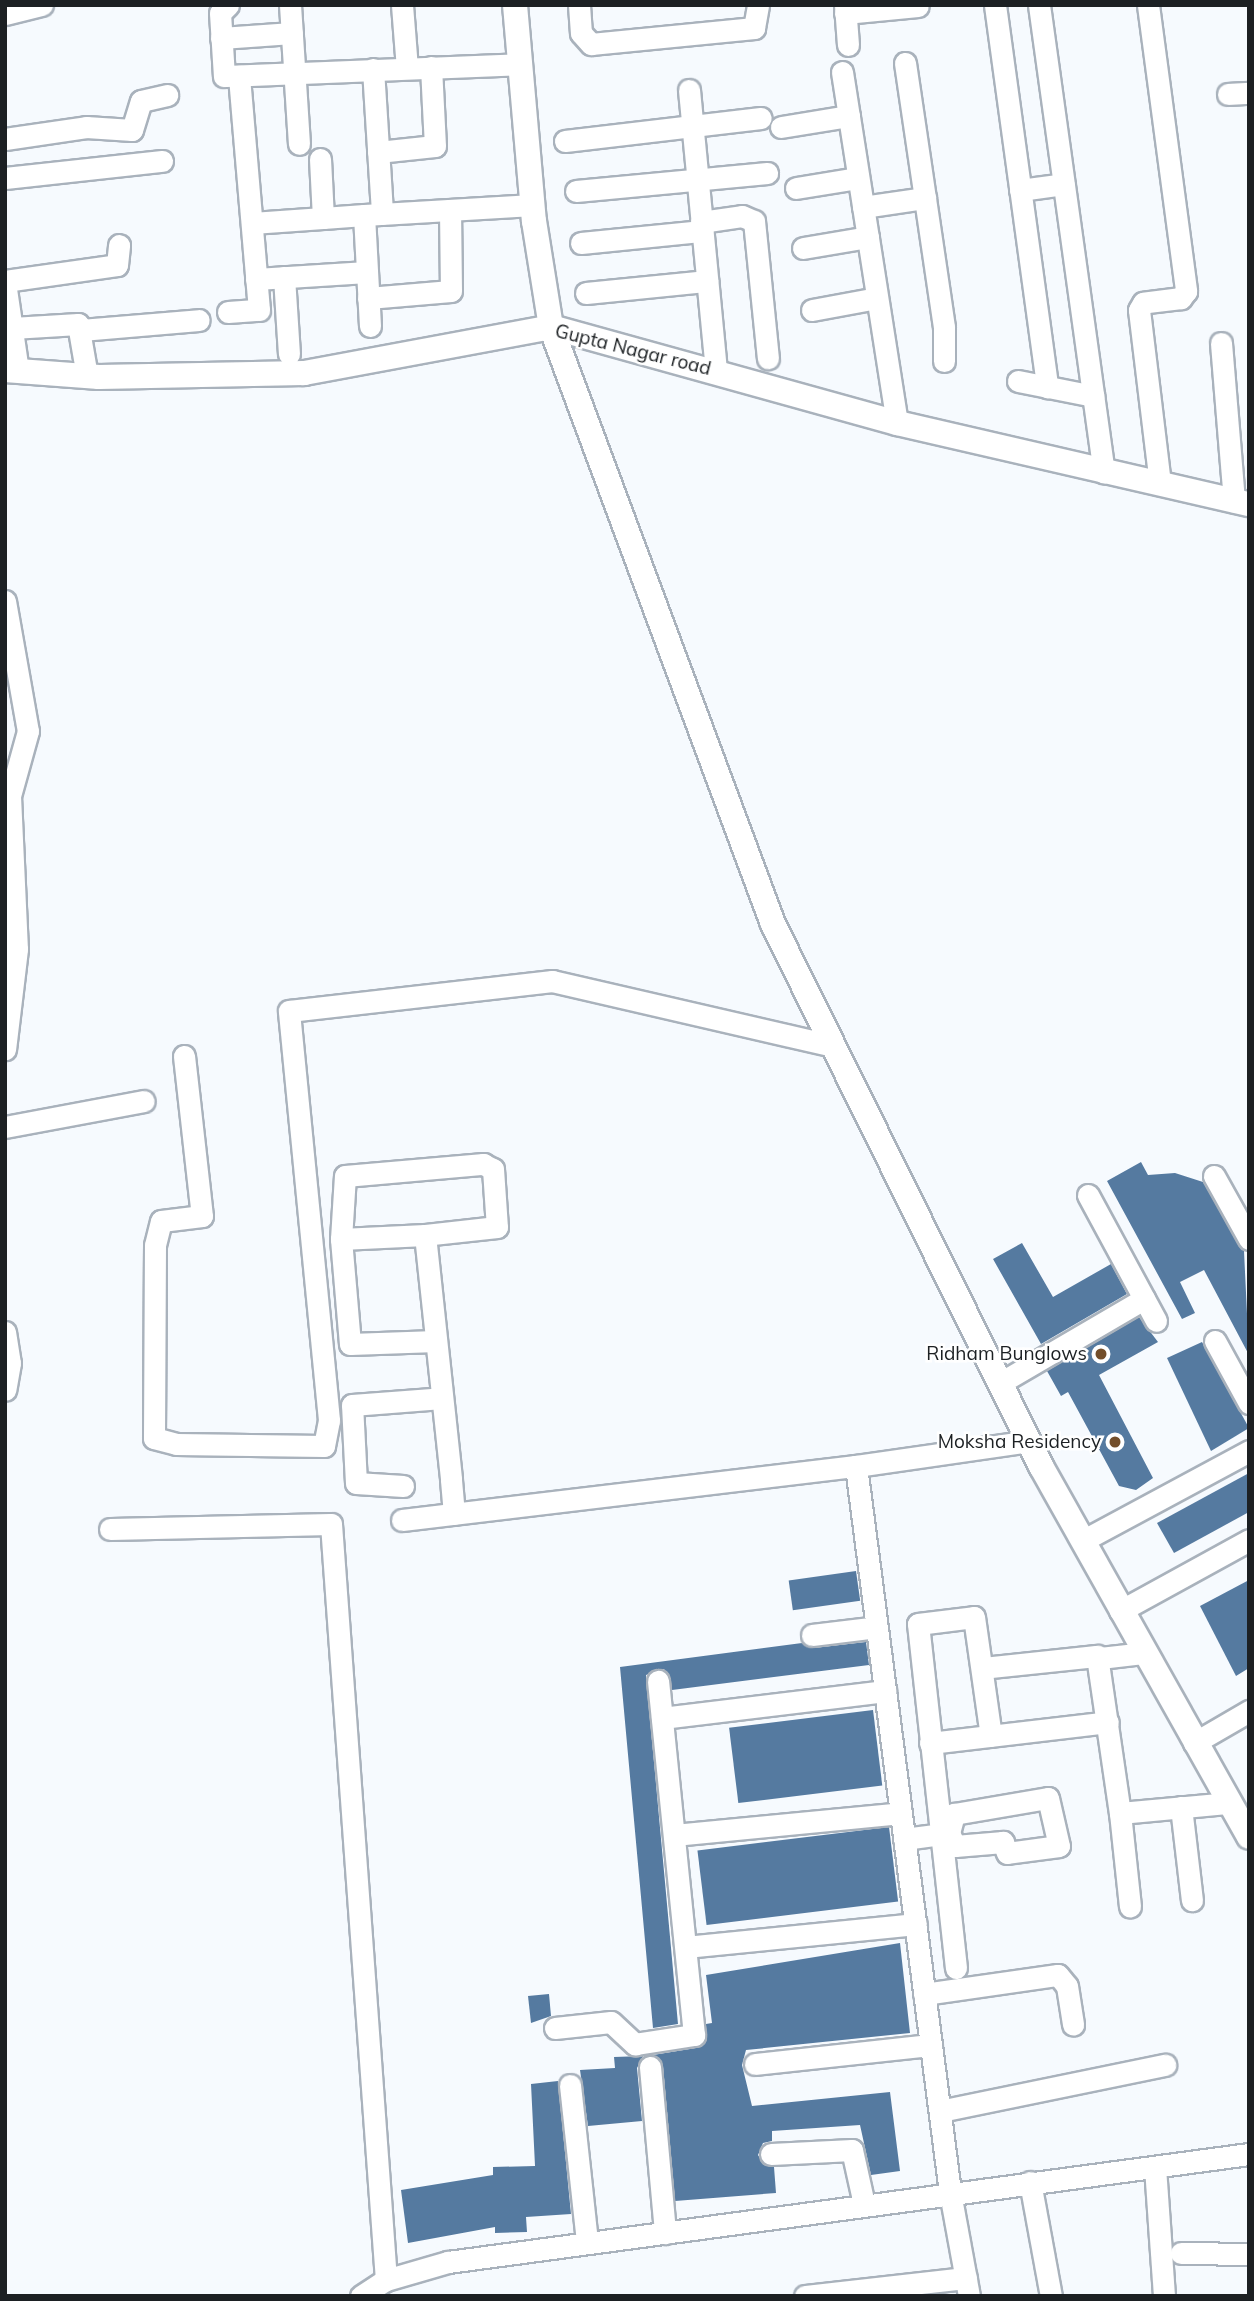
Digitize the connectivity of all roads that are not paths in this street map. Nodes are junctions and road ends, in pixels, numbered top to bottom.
1 (42, 5) edge
2 (228, 5) edge
3 (290, 5) edge
4 (402, 5) edge
5 (515, 5) edge
6 (579, 5) edge
7 (758, 5) edge
8 (995, 5) edge
9 (1039, 5) edge
10 (1148, 5) edge
11 (918, 6) edge
12 (845, 9) edge
13 (5, 14) edge
14 (292, 33) junction
15 (221, 38) junction
16 (849, 45) dead end
17 (905, 63) dead end
18 (521, 64) junction
19 (431, 67) junction
20 (407, 68) junction
21 (373, 69) junction
22 (296, 72) junction
23 (842, 72) dead end
24 (239, 76) junction
25 (689, 90) dead end
26 (167, 95) dead end
27 (849, 116) junction
28 (761, 118) dead end
29 (692, 127) junction
30 (781, 127) dead end
31 (5, 139) edge
32 (565, 141) dead end
33 (299, 144) dead end
34 (378, 152) junction
35 (320, 159) dead end
36 (162, 160) dead end
37 (767, 173) dead end
38 (5, 178) edge
39 (859, 178) junction
40 (697, 180) junction
41 (1064, 184) junction
42 (796, 188) dead end
43 (1020, 190) junction
44 (576, 191) dead end
45 (925, 198) junction
46 (533, 205) junction
47 (863, 207) junction
48 (450, 210) junction
49 (373, 215) junction
50 (323, 218) junction
51 (252, 223) junction
52 (702, 227) junction
53 (868, 237) junction
54 (581, 243) dead end
55 (119, 245) dead end
56 (803, 248) dead end
57 (367, 272) junction
58 (284, 277) junction
59 (256, 279) junction
60 (5, 281) edge
61 (707, 281) junction
62 (586, 293) dead end
63 (368, 298) junction
64 (877, 298) junction
65 (812, 310) dead end
66 (228, 312) dead end
67 (199, 320) dead end
68 (370, 326) dead end
69 (551, 327) junction
70 (12, 328) junction
71 (81, 330) junction
72 (1221, 343) dead end
73 (289, 354) dead end
74 (768, 358) dead end
75 (944, 360) dead end
76 (12, 370) edge
77 (716, 372) junction
78 (86, 376) junction
79 (1018, 382) dead end
80 (1046, 387) junction
81 (1094, 396) junction
82 (897, 423) junction
83 (1104, 472) junction
84 (1160, 484) junction
85 (1242, 502) edge
86 (5, 601) edge
87 (11, 773) edge
88 (834, 1046) junction
89 (5, 1049) edge
90 (184, 1056) dead end
91 (144, 1101) dead end
92 (5, 1127) edge
93 (1214, 1177) dead end
94 (1088, 1195) dead end
95 (425, 1235) junction
96 (341, 1239) junction
97 (1249, 1239) edge
98 (1144, 1299) junction
99 (1156, 1321) dead end
100 (5, 1332) edge
101 (436, 1341) junction
102 (1215, 1341) dead end
103 (1000, 1383) junction
104 (5, 1390) edge
105 (442, 1398) junction
106 (1249, 1403) edge
107 (1029, 1441) junction
108 (1249, 1451) edge
109 (856, 1466) junction
110 (403, 1486) dead end
111 (454, 1514) junction
112 (402, 1520) dead end
113 (110, 1529) dead end
114 (1249, 1540) edge
115 (1082, 1541) junction
116 (1120, 1611) junction
117 (877, 1628) junction
118 (812, 1635) dead end
119 (1143, 1653) junction
120 (1100, 1658) junction
121 (982, 1668) junction
122 (658, 1681) dead end
123 (885, 1690) junction
124 (1249, 1711) edge
125 (662, 1718) junction
126 (1108, 1722) junction
127 (991, 1736) junction
128 (930, 1743) junction
129 (1194, 1743) junction
130 (1227, 1803) junction
131 (1181, 1807) junction
132 (901, 1813) junction
133 (1120, 1813) junction
134 (945, 1833) junction
135 (674, 1835) junction
136 (1249, 1837) edge
137 (904, 1839) junction
138 (1192, 1900) dead end
139 (1130, 1906) dead end
140 (916, 1924) junction
141 (686, 1947) junction
142 (956, 1968) dead end
143 (924, 1994) junction
144 (1073, 2025) dead end
145 (555, 2028) dead end
146 (931, 2045) junction
147 (755, 2064) dead end
148 (1165, 2064) dead end
149 (650, 2067) dead end
150 (570, 2085) dead end
151 (940, 2111) junction
152 (771, 2154) dead end
153 (1249, 2154) edge
154 (1155, 2166) junction
155 (1030, 2182) junction
156 (950, 2192) junction
157 (864, 2204) junction
158 (665, 2233) junction
159 (587, 2242) junction
160 (1181, 2253) dead end
161 (1249, 2254) edge
162 (386, 2280) junction
163 (968, 2287) edge
164 (361, 2296) edge
165 (805, 2296) edge
166 (1051, 2296) edge
167 (1164, 2296) edge

1 - 13 street
2 - 15 street
3 - 14 street
4 - 20 street
5 - 18 street
6 - 7 street
8 - 43 street
9 - 41 street
10 - 84 street
11 - 12 street
12 - 16 street
14 - 15 street
14 - 22 street
15 - 24 street
17 - 45 street
18 - 19 street
18 - 46 street
19 - 20 street
19 - 34 street
20 - 21 street
21 - 22 street
21 - 34 street
22 - 24 street
22 - 33 street
23 - 27 street
24 - 51 street
25 - 29 street
26 - 31 street
27 - 30 street
27 - 39 street
28 - 29 street
29 - 32 street
29 - 40 street
34 - 49 street
35 - 50 street
36 - 38 street
37 - 40 street
39 - 42 street
39 - 47 street
40 - 44 street
40 - 52 street
41 - 43 street
41 - 81 street
43 - 80 street
45 - 47 street
45 - 75 street
46 - 48 street
46 - 69 street
47 - 53 street
48 - 49 street
48 - 63 street
49 - 50 street
49 - 57 street
50 - 51 street
51 - 59 street
52 - 54 street
52 - 61 street
52 - 74 street
53 - 56 street
53 - 64 street
55 - 60 street
57 - 58 street
57 - 63 street
58 - 59 street
58 - 73 street
59 - 66 street
60 - 70 street
61 - 62 street
61 - 77 street
63 - 68 street
64 - 65 street
64 - 82 street
67 - 71 street
69 - 77 street, Gupta Nagar road
69 - 78 street, Gupta Nagar road
69 - 88 street
70 - 71 street
70 - 76 street
71 - 78 street
72 - 85 street
76 - 78 street, Gupta Nagar road
77 - 82 street, Gupta Nagar road
79 - 80 street
80 - 81 street
81 - 83 street
82 - 83 street, Gupta Nagar road
83 - 84 street, Gupta Nagar road
84 - 85 street, Gupta Nagar road
86 - 87 street
87 - 89 street
88 - 90 street
88 - 103 street
91 - 92 street
93 - 97 street
94 - 98 street
95 - 96 street
95 - 96 street
95 - 101 street
96 - 101 street
98 - 99 street
98 - 103 street
100 - 104 street
101 - 105 street
102 - 106 street
103 - 107 street
105 - 110 street
105 - 111 street
107 - 109 street
107 - 115 street
108 - 115 street
109 - 111 street
109 - 117 street
111 - 112 street
113 - 162 street
114 - 116 street
115 - 116 street
116 - 119 street
117 - 118 street
117 - 123 street
119 - 120 street
119 - 129 street
120 - 121 street
120 - 126 street
121 - 127 street
121 - 128 street
122 - 125 street
123 - 125 street
123 - 132 street
124 - 129 street
125 - 135 street
126 - 127 street
126 - 133 street
127 - 128 street
128 - 134 street
129 - 130 street
130 - 131 street
130 - 136 street
131 - 133 street
131 - 138 street
132 - 135 street
132 - 137 street
133 - 139 street
134 - 134 street
134 - 137 street
134 - 142 street
135 - 141 street
137 - 140 street
140 - 141 street
140 - 143 street
141 - 145 street
143 - 144 street
143 - 146 street
146 - 147 street
146 - 151 street
148 - 151 street
149 - 158 street
150 - 159 street
151 - 156 street
152 - 157 street
153 - 154 street
154 - 155 street
154 - 167 street
155 - 156 street
155 - 166 street
156 - 157 street
156 - 163 street
157 - 158 street
158 - 159 street
159 - 162 street
160 - 161 street
162 - 164 street
163 - 165 street

